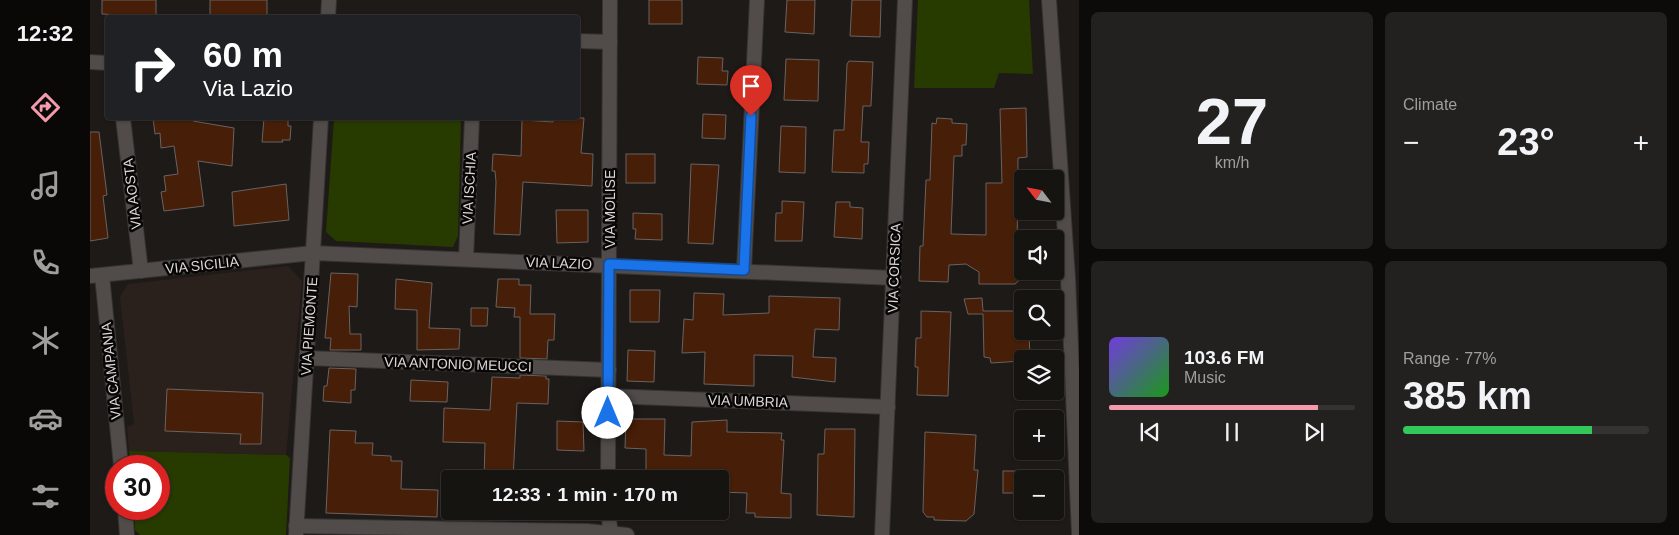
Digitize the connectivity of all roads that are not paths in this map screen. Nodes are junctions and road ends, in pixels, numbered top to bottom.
1 (329, 0) edge
2 (610, 0) edge
3 (757, 0) edge
4 (905, 0) edge
5 (1049, 0) edge
6 (328, 15) edge
7 (580, 41) edge
8 (610, 42) junction
9 (90, 62) edge
10 (105, 63) edge
11 (123, 120) edge
12 (321, 120) edge
13 (472, 120) edge
14 (313, 253) junction
15 (466, 259) junction
16 (609, 264) junction
17 (744, 270) junction
18 (141, 271) junction
19 (96, 276) edge
20 (894, 278) junction
21 (307, 358) junction
22 (609, 370) junction
23 (609, 396) junction
24 (888, 406) junction
25 (120, 455) edge
26 (608, 470) edge
27 (126, 520) edge
28 (609, 520) edge
29 (296, 530) edge
30 (611, 534) edge
31 (127, 535) edge
32 (627, 535) edge
33 (882, 535) edge
34 (1079, 535) edge

1 - 6 street
2 - 8 street, VIA MOLISE
3 - 17 street
4 - 20 street, VIA CORSICA
5 - 34 street
7 - 8 street
8 - 16 street, VIA MOLISE
9 - 10 street
11 - 18 street, VIA AOSTA
12 - 14 street, VIA PIEMONTE
13 - 15 street, VIA ISCHIA
14 - 15 street, VIA LAZIO
14 - 18 street, VIA SICILIA
14 - 21 street, VIA PIEMONTE
15 - 16 street, VIA LAZIO
16 - 17 street, VIA LAZIO
16 - 22 street, VIA MOLISE
17 - 20 street, VIA LAZIO
18 - 19 street, VIA SICILIA
19 - 25 street, VIA CAMPANIA
20 - 24 street, VIA CORSICA
21 - 22 street, VIA ANTONIO MEUCCI
21 - 29 street, VIA PIEMONTE
22 - 23 street, VIA MOLISE
23 - 24 street, VIA UMBRIA
23 - 26 street, VIA MOLISE
24 - 33 street, VIA CORSICA
27 - 31 street
28 - 30 street
29 - 30 street
30 - 32 street

